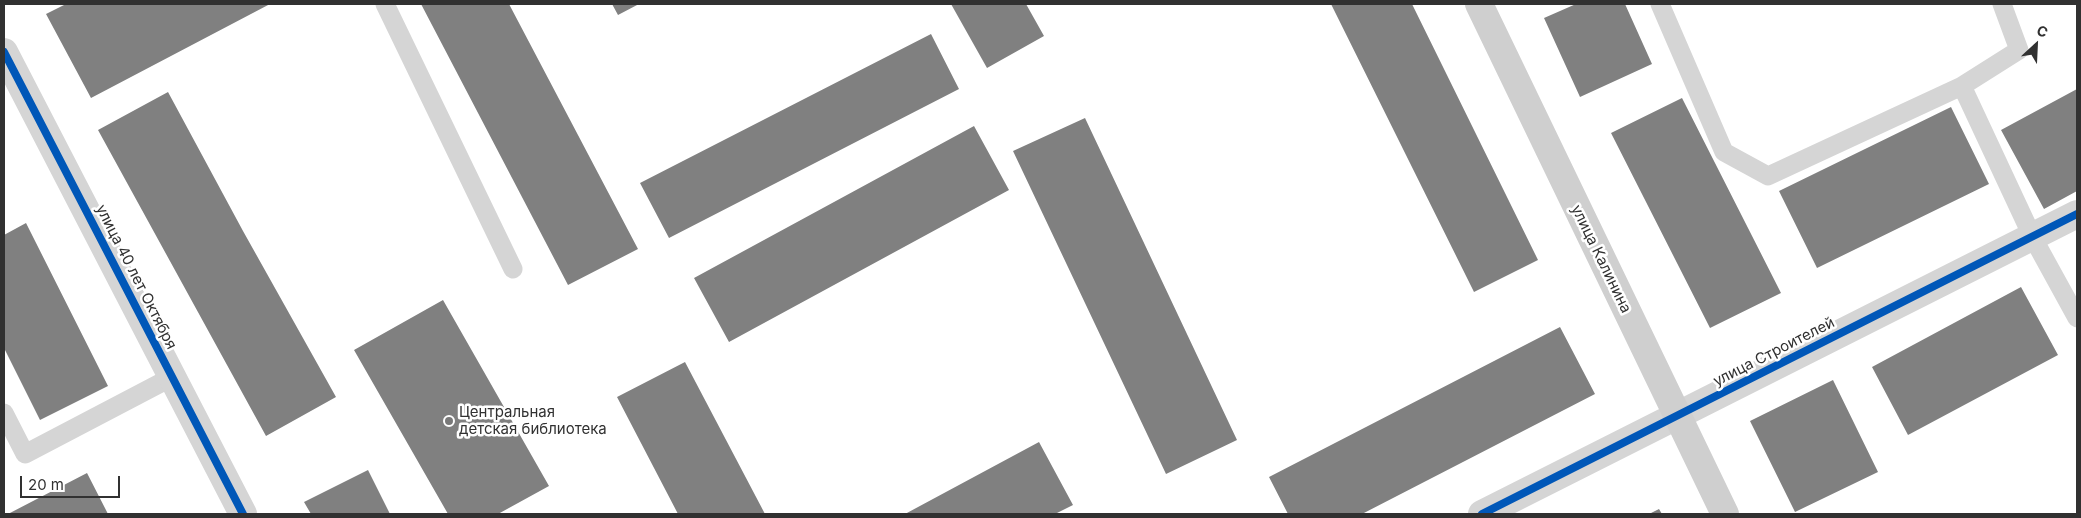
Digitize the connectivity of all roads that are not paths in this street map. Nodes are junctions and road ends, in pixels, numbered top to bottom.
1 (385, 4) edge
2 (1479, 4) edge
3 (1660, 4) edge
4 (2002, 4) edge
5 (4, 52) edge
6 (1962, 86) junction
7 (2077, 214) edge
8 (2032, 236) junction
9 (513, 269) dead end
10 (2077, 318) edge
11 (172, 378) junction
12 (4, 413) edge
13 (1677, 417) junction
14 (243, 514) edge
15 (1482, 514) edge
16 (1725, 514) edge

1 - 9 lane
2 - 13 main road, улица Калинина
3 - 6 lane
4 - 6 lane
5 - 11 street, улица 40 лет Октября
6 - 8 lane
7 - 8 street, улица Строителей
8 - 10 lane
8 - 13 street, улица Строителей
11 - 12 lane
11 - 14 street, улица 40 лет Октября
13 - 15 street, улица Строителей
13 - 16 main road, улица Калинина

